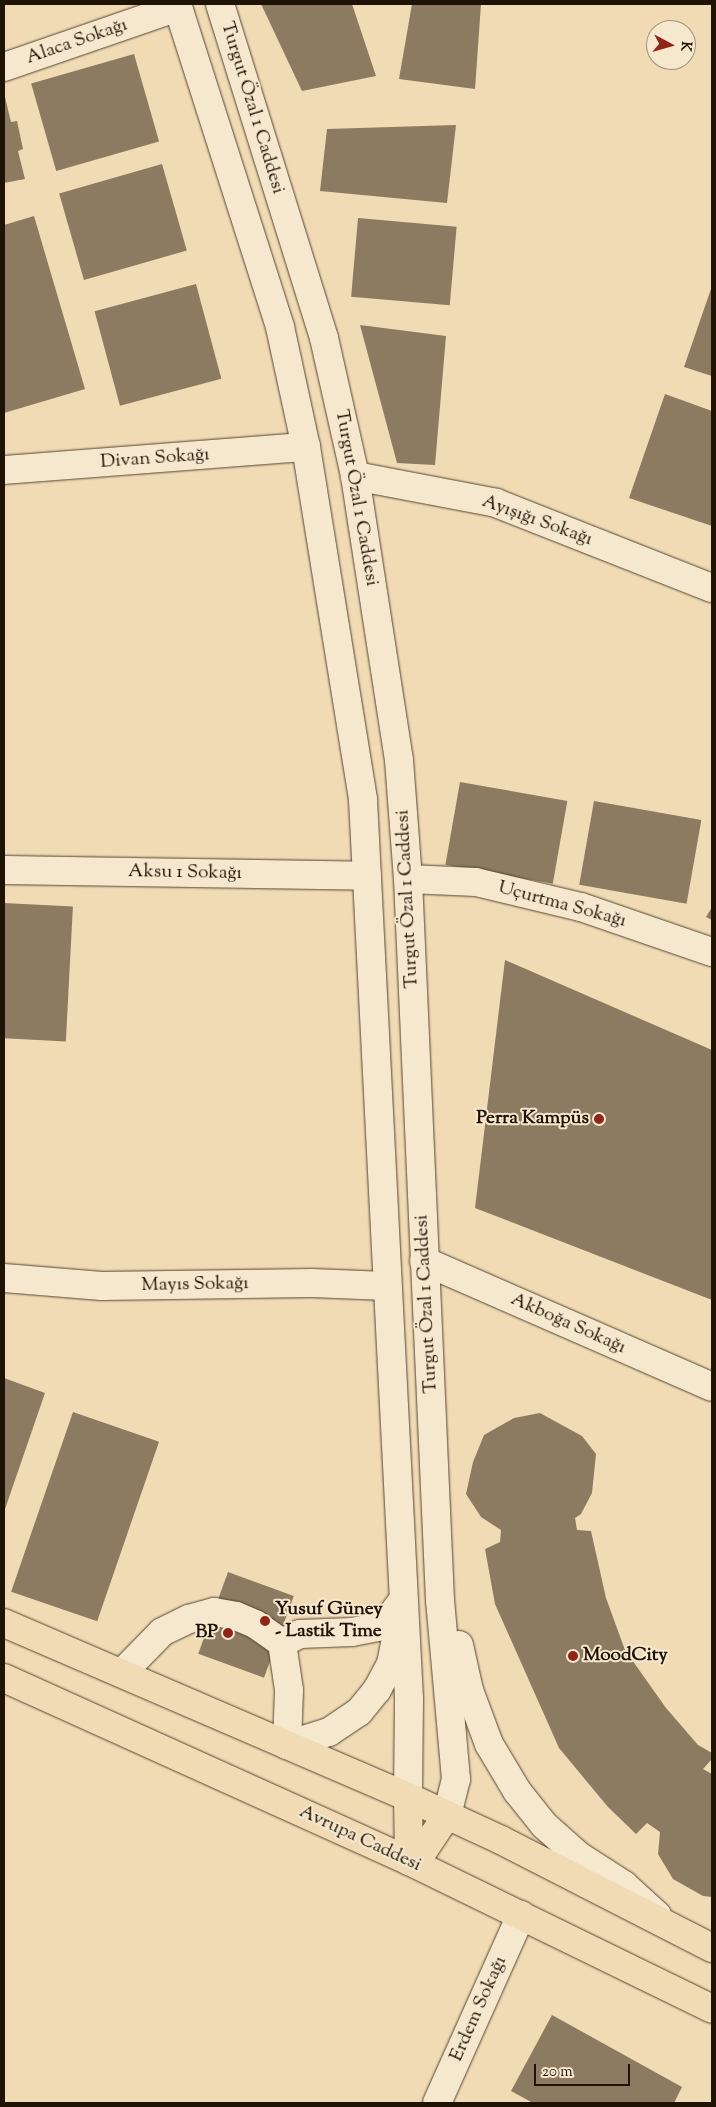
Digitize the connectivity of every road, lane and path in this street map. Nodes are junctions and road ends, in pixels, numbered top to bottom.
1 (220, 4) edge
2 (178, 6) edge
3 (4, 67) edge
4 (306, 447) junction
5 (4, 470) edge
6 (355, 476) junction
7 (712, 588) edge
8 (4, 870) edge
9 (367, 876) junction
10 (408, 879) junction
11 (712, 952) edge
12 (424, 1261) junction
13 (4, 1278) edge
14 (386, 1286) junction
15 (712, 1387) edge
16 (403, 1600) junction
17 (440, 1600) junction
18 (4, 1623) edge
19 (282, 1642) junction
20 (122, 1673) junction
21 (4, 1678) edge
22 (287, 1745) junction
23 (408, 1798) junction
24 (447, 1815) junction
25 (409, 1861) junction
26 (521, 1915) junction
27 (672, 1930) junction
28 (712, 1948) edge
29 (712, 2009) edge
30 (437, 2103) edge

1 - 6 street, Turgut Özal 1 Caddesi
2 - 3 street, Alaca Sokağı
2 - 4 street, Turgut Özal 1 Caddesi
4 - 5 street, Divan Sokağı
4 - 9 street, Turgut Özal 1 Caddesi
6 - 7 street, Ayışığı Sokağı
6 - 10 street, Turgut Özal 1 Caddesi
8 - 9 street, Aksu 1 Sokağı
9 - 14 street, Turgut Özal 1 Caddesi
10 - 11 street, Uçurtma Sokağı
10 - 12 street, Turgut Özal 1 Caddesi
12 - 15 street, Akboğa Sokağı
12 - 17 street, Turgut Özal 1 Caddesi
13 - 14 street, Mayıs Sokağı
14 - 16 street, Turgut Özal 1 Caddesi
16 - 19 street
16 - 22 street
16 - 23 street, Turgut Özal 1 Caddesi
17 - 24 street, Turgut Özal 1 Caddesi
17 - 27 street
18 - 20 main road
19 - 20 street
19 - 22 street
20 - 22 main road
21 - 25 main road, Avrupa Caddesi
22 - 23 main road
23 - 24 main road
23 - 25 main road
24 - 25 main road
24 - 27 main road
25 - 26 main road, Avrupa Caddesi
26 - 29 main road, Avrupa Caddesi
26 - 30 street, Erdem Sokağı
27 - 28 main road

